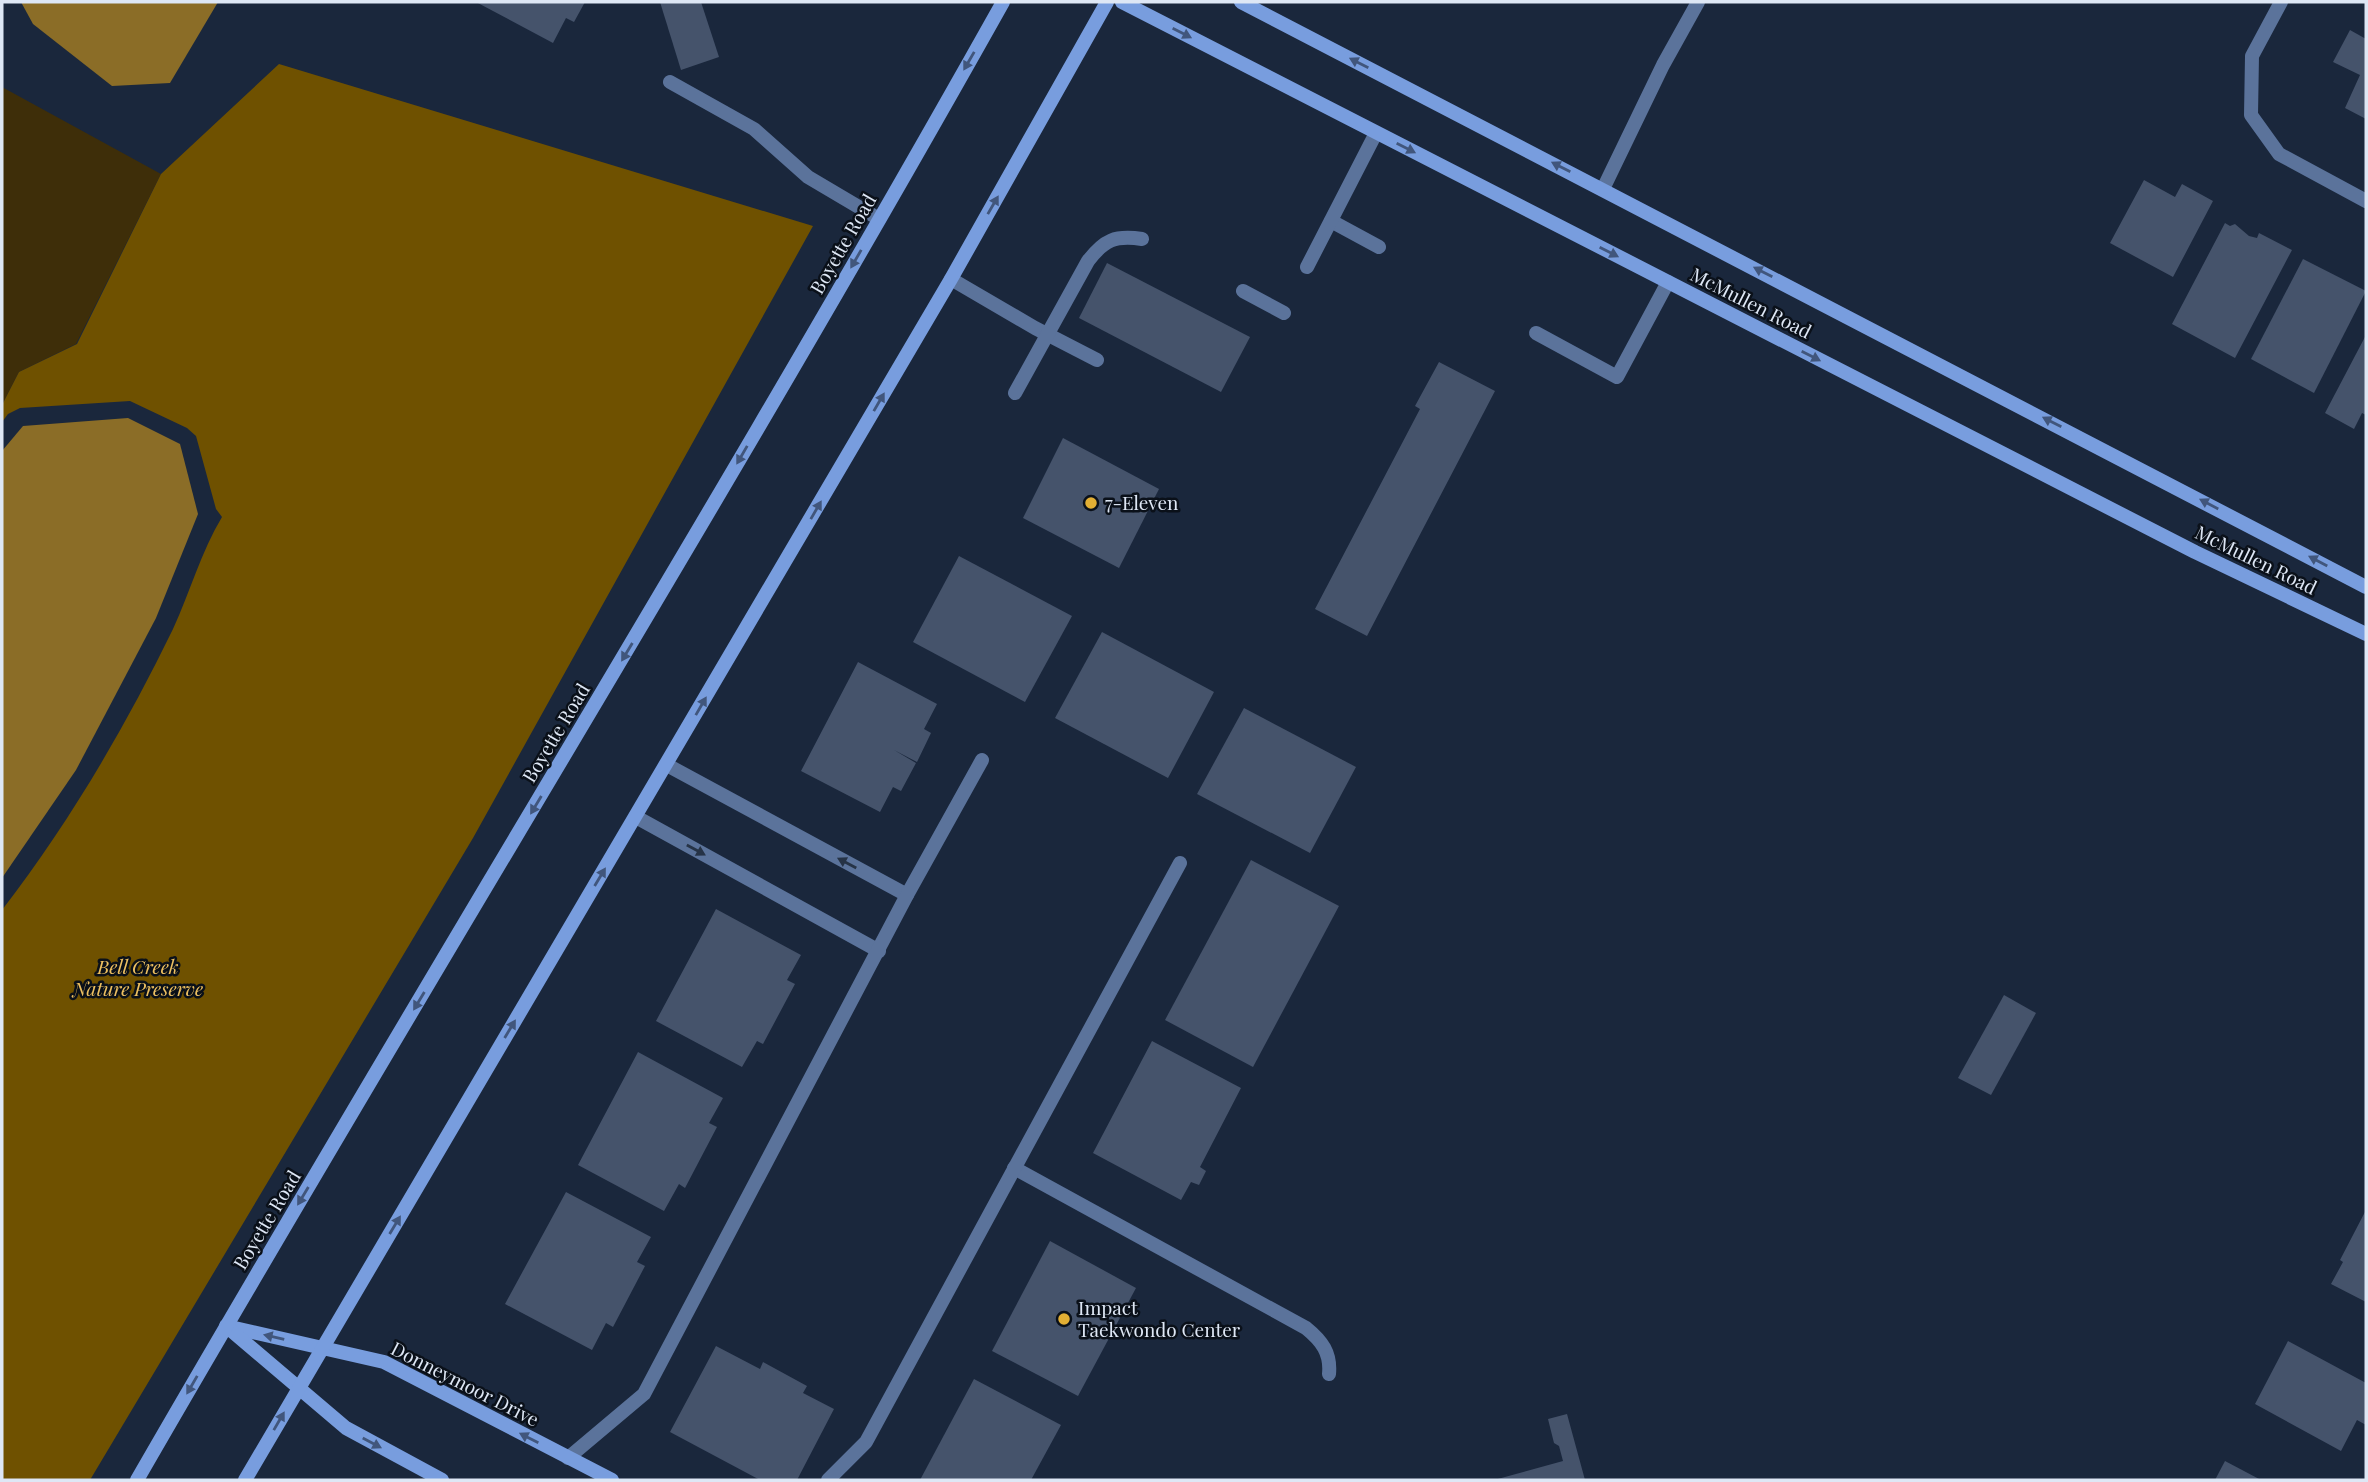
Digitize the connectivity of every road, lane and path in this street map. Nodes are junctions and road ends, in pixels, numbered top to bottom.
1 (1003, 2) edge
2 (1107, 2) edge
3 (1122, 2) edge
4 (1241, 2) edge
5 (1698, 2) edge
6 (2281, 2) edge
7 (670, 82) dead end
8 (1376, 133) junction
9 (1603, 189) junction
10 (2366, 201) edge
11 (879, 219) junction
12 (1331, 221) junction
13 (1142, 239) dead end
14 (1379, 247) dead end
15 (1307, 267) dead end
16 (951, 279) junction
17 (1668, 282) junction
18 (1243, 291) dead end
19 (1284, 313) dead end
20 (1536, 333) dead end
21 (1048, 335) junction
22 (1097, 360) dead end
23 (1015, 393) dead end
24 (2366, 587) edge
25 (2366, 634) edge
26 (982, 760) dead end
27 (667, 765) junction
28 (636, 817) junction
29 (1180, 863) dead end
30 (907, 895) junction
31 (879, 951) junction
32 (1014, 1168) junction
33 (226, 1326) junction
34 (322, 1348) junction
35 (1329, 1374) dead end
36 (298, 1388) junction
37 (568, 1458) junction
38 (137, 1480) edge
39 (246, 1480) edge
40 (442, 1480) edge
41 (612, 1480) edge
42 (828, 1480) edge

1 -> 11 main road, Boyette Road
16 -> 2 main road
3 -> 8 main road, McMullen Road
9 -> 4 main road, McMullen Road
5 - 9 street
6 - 10 street
7 - 11 street
8 - 12 street
8 -> 17 main road, McMullen Road
24 -> 9 main road, McMullen Road
11 -> 33 main road, Boyette Road
12 - 14 street
12 - 15 street
13 - 21 street
16 - 21 street
27 -> 16 main road
17 - 20 street
17 -> 25 main road, McMullen Road
18 - 19 street
21 - 22 street
21 - 23 street
26 - 30 street
27 - 28 main road
30 -> 27 street
28 -> 31 street
34 -> 28 main road
29 - 32 street
30 - 31 street
31 - 37 street
32 - 35 street
32 - 42 street
34 -> 33 main road, Donneymoor Drive
33 - 36 main road
33 -> 38 main road, Boyette Road
34 - 36 main road
37 -> 34 main road, Donneymoor Drive
39 -> 36 main road
36 -> 40 main road
37 - 41 main road, Donneymoor Drive

